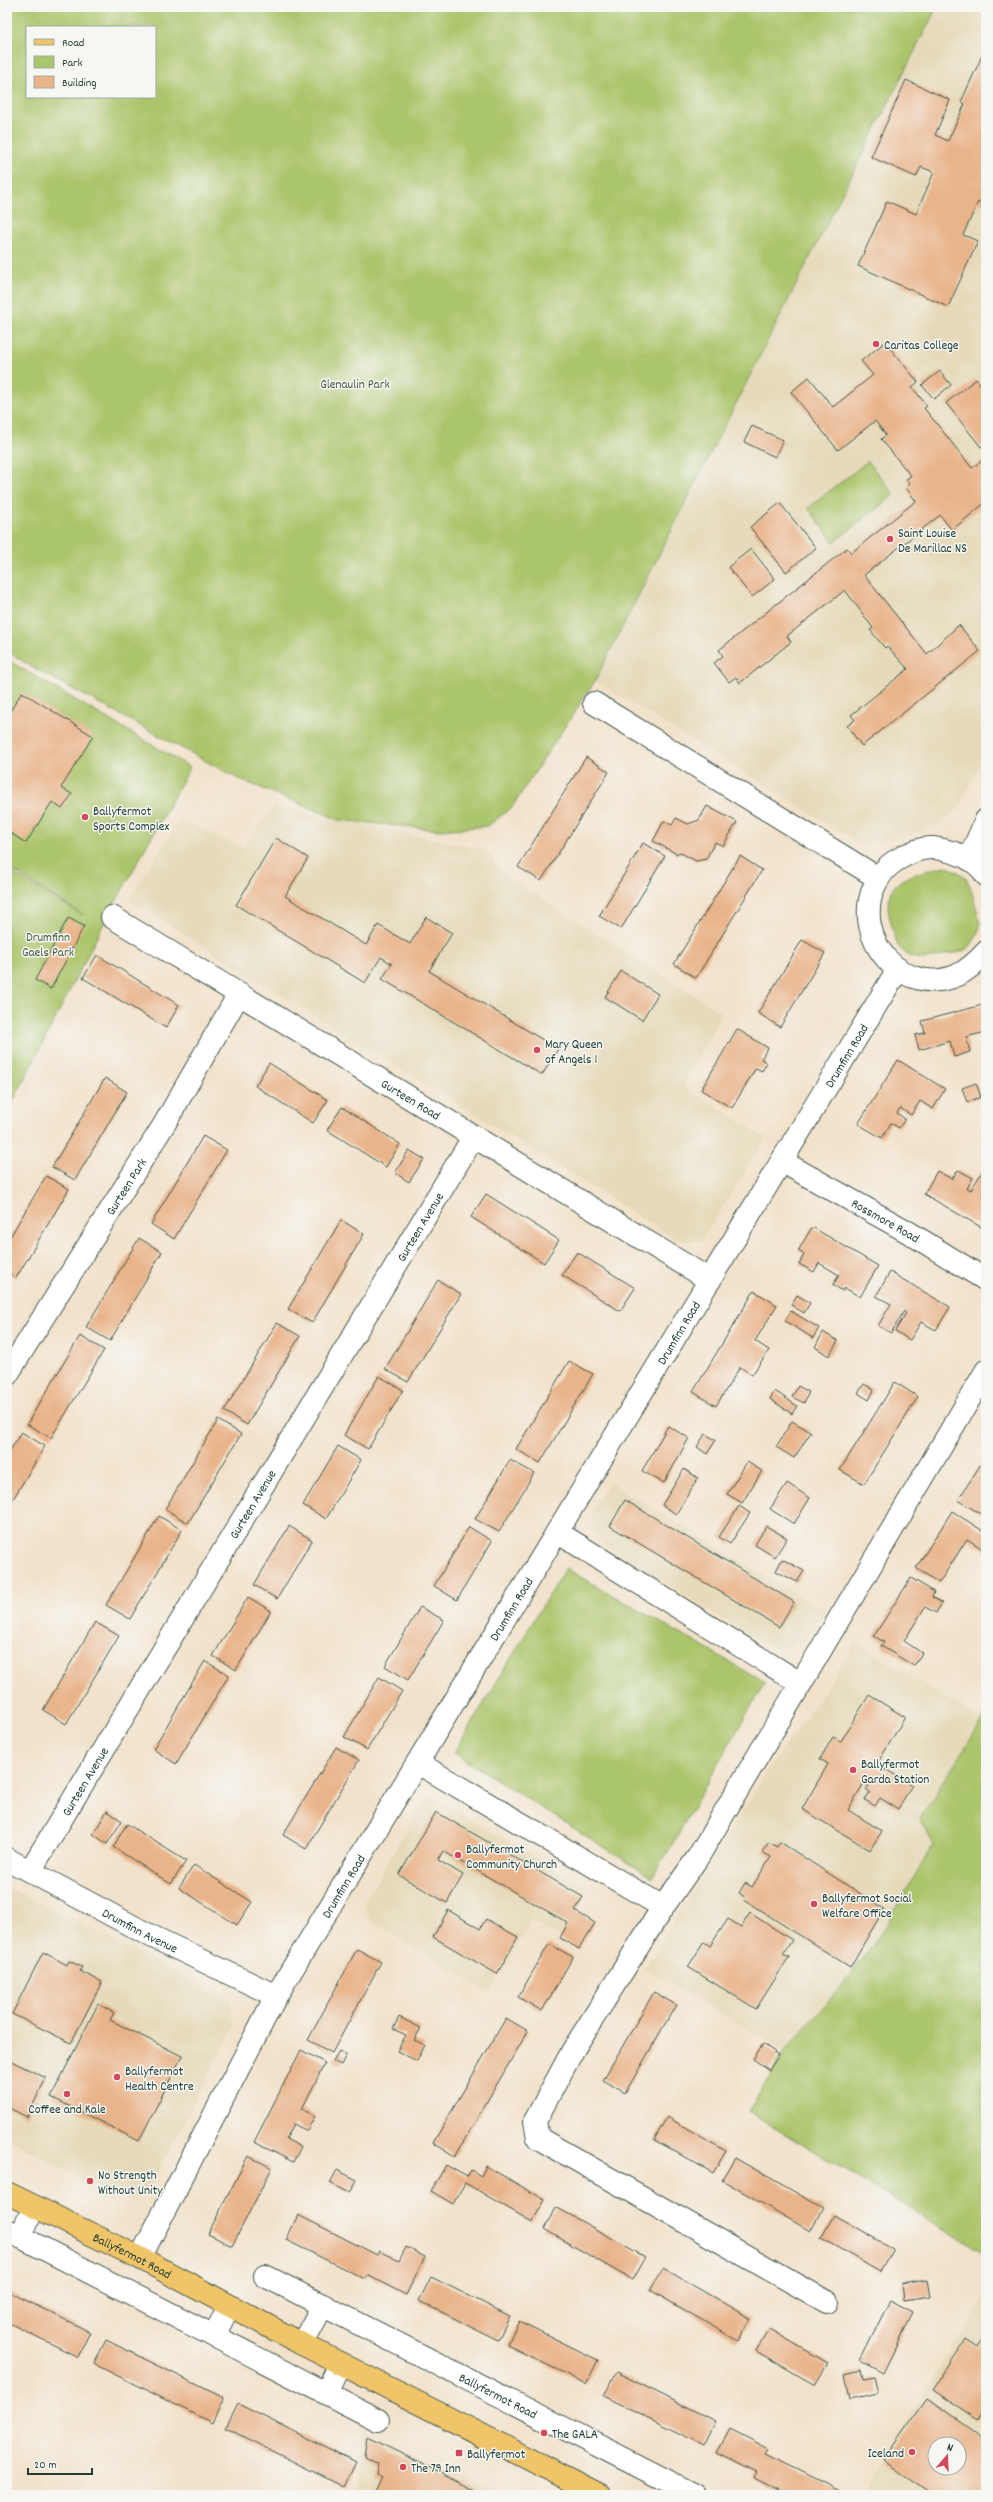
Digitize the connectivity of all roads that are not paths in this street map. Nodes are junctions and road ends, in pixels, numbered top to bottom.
1 (594, 703) dead end
2 (986, 820) edge
3 (970, 859) junction
4 (986, 875) edge
5 (878, 878) junction
6 (112, 917) dead end
7 (986, 952) edge
8 (898, 970) junction
9 (240, 994) junction
10 (474, 1136) junction
11 (783, 1162) junction
12 (710, 1280) junction
13 (986, 1280) edge
14 (986, 1371) edge
15 (7, 1375) edge
16 (558, 1532) junction
17 (800, 1683) junction
18 (418, 1763) junction
19 (7, 1859) edge
20 (30, 1871) junction
21 (663, 1907) junction
22 (276, 1996) junction
23 (7, 2193) edge
24 (34, 2207) junction
25 (14, 2233) edge
26 (140, 2258) junction
27 (265, 2276) dead end
28 (827, 2302) dead end
29 (322, 2305) junction
30 (229, 2306) junction
31 (214, 2336) junction
32 (302, 2344) junction
33 (340, 2364) junction
34 (326, 2393) junction
35 (378, 2420) dead end
36 (600, 2495) edge
37 (695, 2495) edge

1 - 5 street
2 - 3 street
3 - 4 street
3 - 5 street
5 - 8 street
6 - 9 street, Gurteen Road
7 - 8 street
8 - 11 street, Drumfinn Road
9 - 10 street, Gurteen Road
9 - 15 street, Gurteen Park
10 - 12 street, Gurteen Road
10 - 20 street, Gurteen Avenue
11 - 12 street, Drumfinn Road
11 - 13 street, Rossmore Road
12 - 16 street, Drumfinn Road
14 - 17 street
16 - 17 street
16 - 18 street, Drumfinn Road
17 - 21 street
18 - 21 street
18 - 22 street, Drumfinn Road
19 - 20 street, Drumfinn Avenue
20 - 22 street, Drumfinn Avenue
21 - 28 street
22 - 26 street, Drumfinn Road
23 - 24 main road, Ballyfermot Road
24 - 25 street
24 - 26 main road, Ballyfermot Road
25 - 31 street
26 - 30 main road, Ballyfermot Road
27 - 29 street, Ballyfermot Road
29 - 32 street
29 - 37 street, Ballyfermot Road
30 - 31 street
30 - 32 main road, Ballyfermot Road
31 - 34 street
32 - 33 main road, Ballyfermot Road
33 - 34 street
33 - 36 main road, Ballyfermot Road
34 - 35 street

